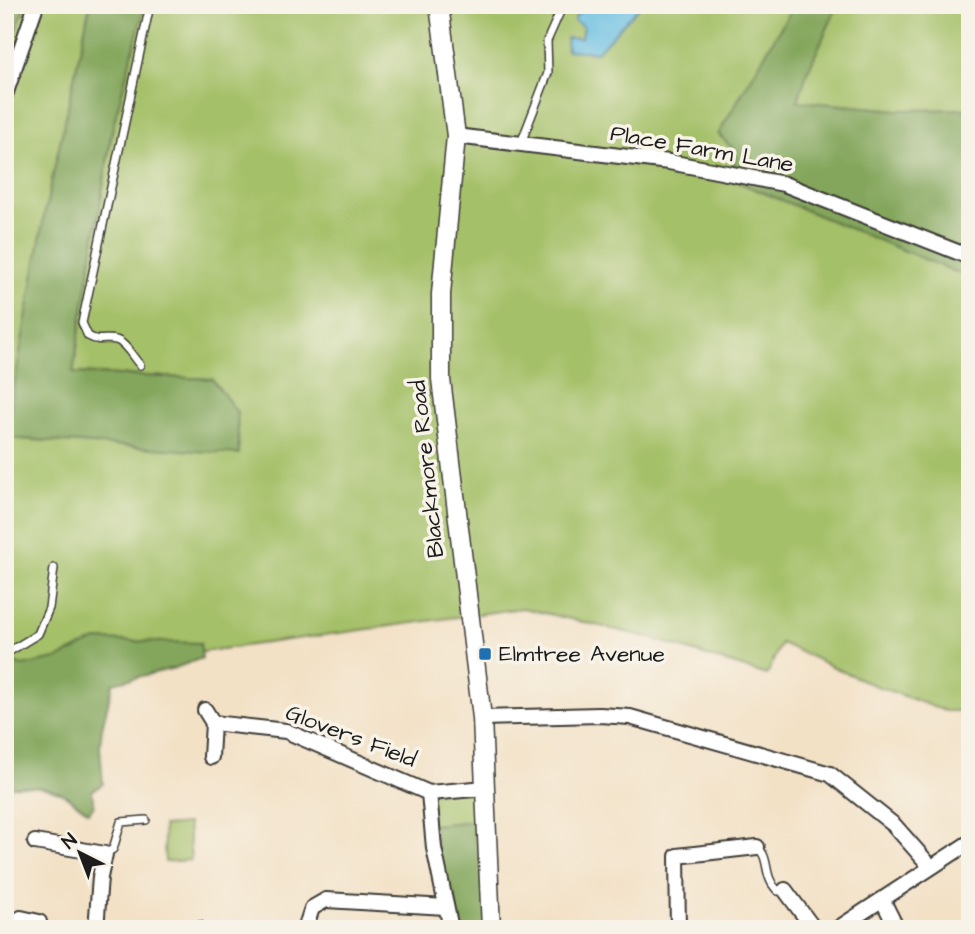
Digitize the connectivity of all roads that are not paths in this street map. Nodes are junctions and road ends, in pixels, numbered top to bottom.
1 (36, 5) edge
2 (150, 5) edge
3 (439, 5) edge
4 (563, 5) edge
5 (7, 86) edge
6 (456, 136) junction
7 (522, 144) junction
8 (970, 257) edge
9 (140, 365) dead end
10 (54, 568) dead end
11 (5, 654) edge
12 (205, 710) dead end
13 (482, 718) junction
14 (213, 723) junction
15 (211, 757) dead end
16 (486, 788) junction
17 (429, 793) junction
18 (146, 820) dead end
19 (35, 842) dead end
20 (970, 842) edge
21 (757, 847) joint
22 (105, 854) junction
23 (931, 867) junction
24 (785, 890) joint
25 (883, 901) junction
26 (446, 907) junction
27 (21, 918) dead end
28 (39, 929) edge
29 (96, 929) edge
30 (305, 929) edge
31 (451, 929) edge
32 (491, 929) edge
33 (678, 929) edge
34 (814, 929) edge
35 (837, 929) edge
36 (897, 929) edge

1 - 5 street
2 - 9 lane
3 - 6 street, Blackmore Road
4 - 7 lane
6 - 7 street, Place Farm Lane
6 - 13 street, Blackmore Road
7 - 8 street, Place Farm Lane
10 - 11 lane
12 - 14 street
13 - 16 street, Blackmore Road
13 - 23 street
14 - 15 street
14 - 17 street, Glovers Field
16 - 17 street, Glovers Field
16 - 32 street, Blackmore Road
17 - 26 street, Glovers Field
18 - 22 lane
19 - 22 street
20 - 23 street
21 - 24 lane
21 - 33 street
22 - 29 street
23 - 25 street
24 - 34 street
25 - 35 street
25 - 36 street
26 - 30 street
26 - 31 street, Glovers Field
27 - 28 street

